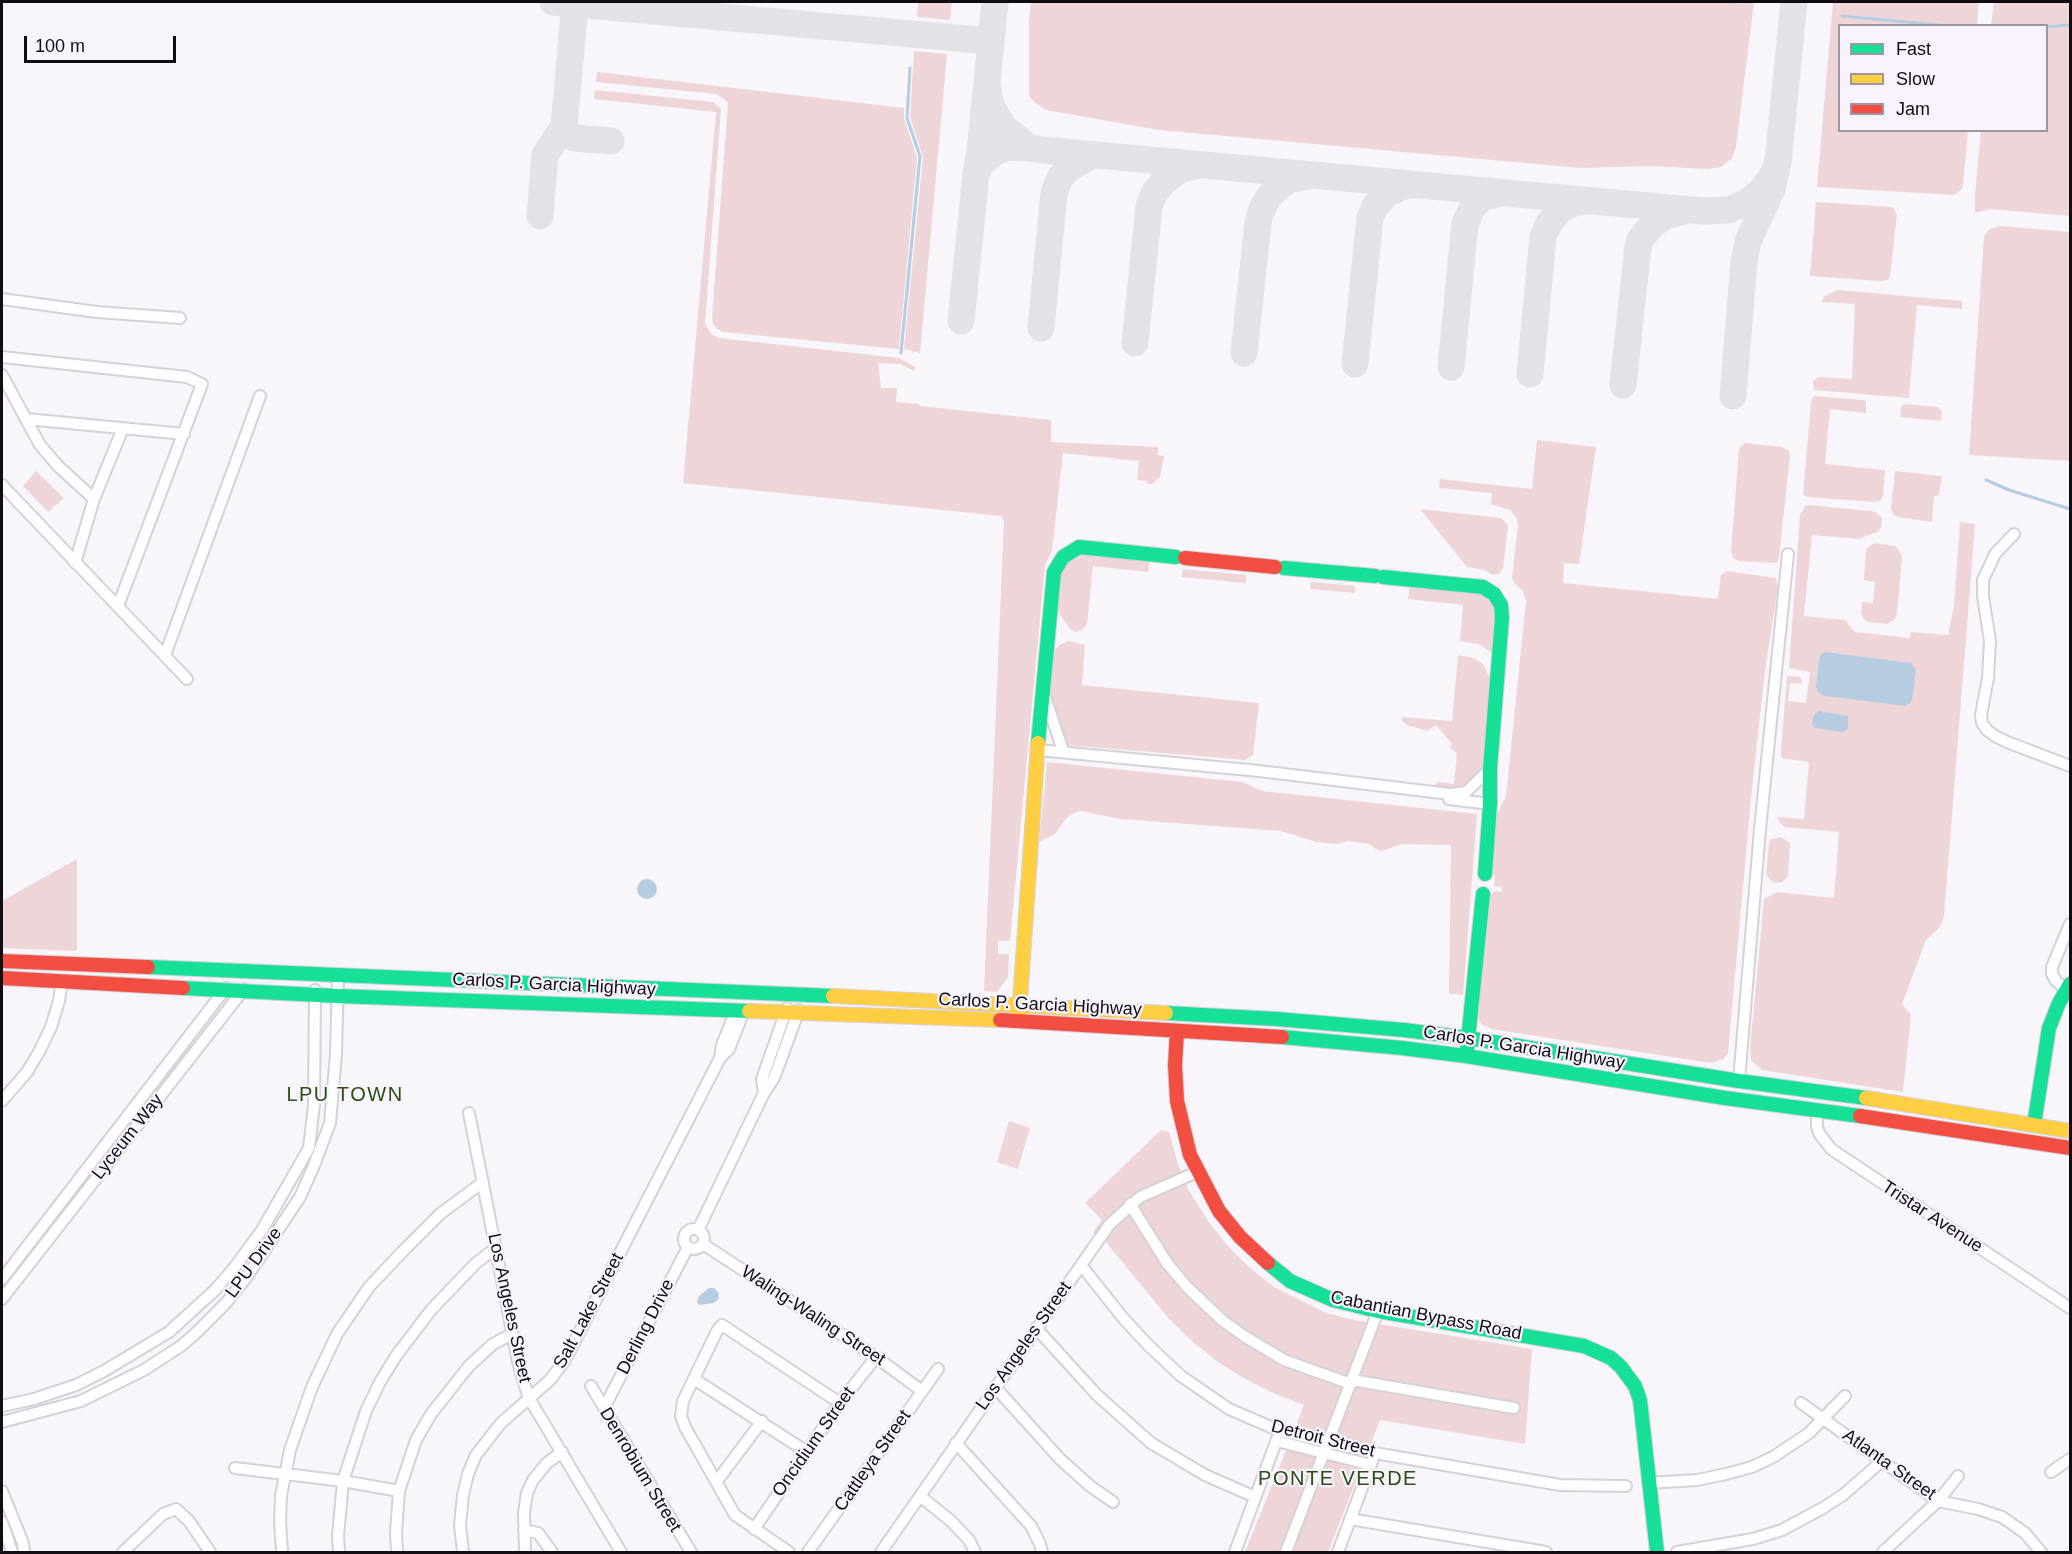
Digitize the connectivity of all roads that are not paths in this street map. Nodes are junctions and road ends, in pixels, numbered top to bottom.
1 (2, 299) edge
2 (180, 318) dead end
3 (2, 357) edge
4 (2, 375) edge
5 (260, 396) dead end
6 (26, 419) junction
7 (123, 428) junction
8 (184, 434) junction
9 (2, 485) edge
10 (94, 499) junction
11 (2014, 534) dead end
12 (1788, 554) dead end
13 (75, 563) junction
14 (118, 606) junction
15 (165, 655) junction
16 (187, 679) dead end
17 (1042, 688) junction
18 (1038, 750) junction
19 (1063, 751) junction
20 (2070, 766) edge
21 (1490, 769) junction
22 (1265, 772) junction
23 (1490, 804) junction
24 (1485, 874) dead end
25 (1483, 894) dead end
26 (2070, 924) edge
27 (2, 961) edge
28 (111, 965) junction
29 (227, 970) junction
30 (245, 971) junction
31 (315, 974) junction
32 (338, 976) junction
33 (2, 978) edge
34 (62, 981) junction
35 (111, 983) junction
36 (2069, 987) edge
37 (226, 989) junction
38 (244, 990) junction
39 (315, 994) junction
40 (793, 995) junction
41 (338, 996) junction
42 (1020, 1004) junction
43 (740, 1010) junction
44 (793, 1013) junction
45 (1019, 1021) junction
46 (1177, 1031) junction
47 (192, 1033) junction
48 (1468, 1038) junction
49 (203, 1041) junction
50 (1466, 1056) junction
51 (1739, 1081) junction
52 (1725, 1098) junction
53 (2, 1101) edge
54 (1757, 1101) junction
55 (1905, 1103) junction
56 (1817, 1110) junction
57 (470, 1113) dead end
58 (1903, 1122) junction
59 (2034, 1125) junction
60 (2070, 1131) edge
61 (2070, 1148) edge
62 (1197, 1172) junction
63 (483, 1182) junction
64 (1130, 1204) junction
65 (698, 1230) junction
66 (703, 1244) junction
67 (688, 1247) junction
68 (496, 1248) junction
69 (1081, 1265) junction
70 (2, 1279) edge
71 (2, 1299) edge
72 (2070, 1308) edge
73 (1378, 1311) junction
74 (1036, 1328) junction
75 (512, 1334) junction
76 (876, 1357) junction
77 (938, 1369) dead end
78 (694, 1378) junction
79 (1352, 1382) junction
80 (591, 1386) dead end
81 (995, 1387) junction
82 (922, 1391) junction
83 (1845, 1396) dead end
84 (529, 1398) junction
85 (840, 1403) junction
86 (1801, 1403) dead end
87 (2, 1406) edge
88 (604, 1408) junction
89 (1514, 1408) dead end
90 (1824, 1419) junction
91 (762, 1421) junction
92 (2, 1422) edge
93 (1279, 1436) junction
94 (956, 1443) junction
95 (1326, 1449) junction
96 (562, 1452) junction
97 (807, 1452) junction
98 (1375, 1454) junction
99 (2070, 1459) edge
100 (1882, 1461) junction
101 (1371, 1465) junction
102 (235, 1468) dead end
103 (2051, 1472) dead end
104 (285, 1474) junction
105 (1958, 1476) dead end
106 (342, 1481) junction
107 (717, 1481) junction
108 (1648, 1483) junction
109 (1626, 1486) dead end
110 (2, 1491) edge
111 (399, 1491) junction
112 (920, 1496) junction
113 (1256, 1497) junction
114 (1938, 1501) junction
115 (1113, 1502) dead end
116 (1350, 1519) junction
117 (2, 1522) edge
118 (754, 1529) junction
119 (524, 1530) junction
120 (12, 1552) edge
121 (24, 1552) edge
122 (123, 1552) edge
123 (209, 1552) edge
124 (282, 1552) edge
125 (339, 1552) edge
126 (397, 1552) edge
127 (463, 1552) edge
128 (525, 1552) edge
129 (552, 1552) edge
130 (621, 1552) edge
131 (691, 1552) edge
132 (789, 1552) edge
133 (808, 1552) edge
134 (882, 1552) edge
135 (975, 1552) edge
136 (1042, 1552) edge
137 (1234, 1552) edge
138 (1286, 1552) edge
139 (1338, 1552) edge
140 (1546, 1552) edge
141 (1657, 1552) edge
142 (1677, 1552) edge
143 (1883, 1552) edge
144 (2041, 1552) edge

1 - 2 street
3 - 8 street
4 - 6 street
5 - 15 street
6 - 7 street
6 - 10 street
7 - 8 street
7 - 10 street
8 - 14 street
9 - 13 street
10 - 13 street
11 - 20 street
12 - 51 street
13 - 14 street
14 - 15 street
15 - 16 street
17 - 18 main road
17 - 19 street
17 - 21 main road
18 - 19 street
18 - 42 main road
19 - 22 street
21 - 22 street
21 - 23 main road
22 - 23 street
23 - 24 main road
25 - 48 main road
26 - 36 street
27 - 28 main road, Carlos P. Garcia Highway
28 - 29 main road, Carlos P. Garcia Highway
28 - 35 main road
29 - 30 main road, Carlos P. Garcia Highway
29 - 37 street
30 - 31 main road, Carlos P. Garcia Highway
30 - 38 street
31 - 32 main road, Carlos P. Garcia Highway
31 - 39 street, LPU Drive
32 - 40 main road, Carlos P. Garcia Highway
32 - 41 street, LPU Drive
33 - 34 main road, Carlos P. Garcia Highway
34 - 35 main road, Carlos P. Garcia Highway
34 - 53 street
35 - 37 main road, Carlos P. Garcia Highway
36 - 59 main road
37 - 38 main road, Carlos P. Garcia Highway
37 - 47 street, Lyceum Way
38 - 39 main road, Carlos P. Garcia Highway
38 - 49 street, Lyceum Way
39 - 41 main road, Carlos P. Garcia Highway
39 - 87 street, LPU Drive
40 - 42 main road, Carlos P. Garcia Highway
40 - 44 street
41 - 43 main road, Carlos P. Garcia Highway
41 - 92 street, LPU Drive
42 - 45 main road
42 - 48 main road, Carlos P. Garcia Highway
43 - 44 main road, Carlos P. Garcia Highway
43 - 84 street, Salt Lake Street
44 - 45 main road, Carlos P. Garcia Highway
44 - 65 street
45 - 46 main road, Carlos P. Garcia Highway
46 - 50 main road, Carlos P. Garcia Highway
46 - 62 main road, Cabantian Bypass Road
47 - 49 street
47 - 70 street, Lyceum Way
48 - 50 main road
48 - 51 main road, Carlos P. Garcia Highway
49 - 71 street, Lyceum Way
50 - 52 main road, Carlos P. Garcia Highway
51 - 52 main road
51 - 54 main road
51 - 55 main road, Carlos P. Garcia Highway
52 - 54 main road, Carlos P. Garcia Highway
54 - 56 main road, Carlos P. Garcia Highway
55 - 58 main road
55 - 59 main road, Carlos P. Garcia Highway
56 - 58 main road, Carlos P. Garcia Highway
56 - 72 street, Tristar Avenue
57 - 63 street, Los Angeles Street
58 - 61 main road, Carlos P. Garcia Highway
59 - 60 main road, Carlos P. Garcia Highway
62 - 64 street, Los Angeles Street
62 - 73 main road, Cabantian Bypass Road
63 - 68 street, Los Angeles Street
63 - 104 street
64 - 69 street, Los Angeles Street
64 - 79 street
65 - 66 street
65 - 67 street
66 - 67 street
66 - 76 street, Waling-Waling Street
67 - 88 street, Derling Drive
68 - 75 street, Los Angeles Street
68 - 106 street
69 - 74 street, Los Angeles Street
69 - 93 street, Detroit Street
73 - 79 street
73 - 108 main road, Cabantian Bypass Road
74 - 81 street, Los Angeles Street
74 - 113 street
75 - 84 street, Los Angeles Street
75 - 111 street
76 - 82 street, Waling-Waling Street
76 - 85 street, Oncidium Street
77 - 82 street, Cattleya Street
78 - 85 street
78 - 91 street
78 - 107 street
79 - 89 street
79 - 95 street
80 - 88 street, Denrobium Street
81 - 94 street, Los Angeles Street
81 - 115 street
82 - 133 street, Cattleya Street
83 - 90 street
84 - 96 street, Los Angeles Street
84 - 127 street, Salt Lake Street
85 - 97 street, Oncidium Street
86 - 90 street, Atlanta Street
88 - 131 street, Denrobium Street
90 - 100 street, Atlanta Street
90 - 108 street
91 - 97 street
91 - 107 street
93 - 95 street, Detroit Street
93 - 113 street
94 - 112 street, Los Angeles Street
94 - 136 street
95 - 98 street, Detroit Street
95 - 101 street, Detroit Street
95 - 138 street
96 - 119 street
96 - 130 street, Los Angeles Street
97 - 118 street, Oncidium Street
98 - 101 street
98 - 109 street, Detroit Street
99 - 103 street
100 - 114 street, Atlanta Street
100 - 142 street
101 - 116 street
102 - 104 street
104 - 106 street
104 - 124 street
105 - 114 street
106 - 111 street
106 - 125 street
107 - 118 street
108 - 141 main road, Cabantian Bypass Road
110 - 121 street
111 - 126 street
112 - 134 street, Los Angeles Street
112 - 135 street
113 - 137 street
114 - 143 street
114 - 144 street, Atlanta Street
116 - 139 street
116 - 140 street
117 - 120 street
118 - 132 street
119 - 128 street
119 - 129 street
122 - 123 street

